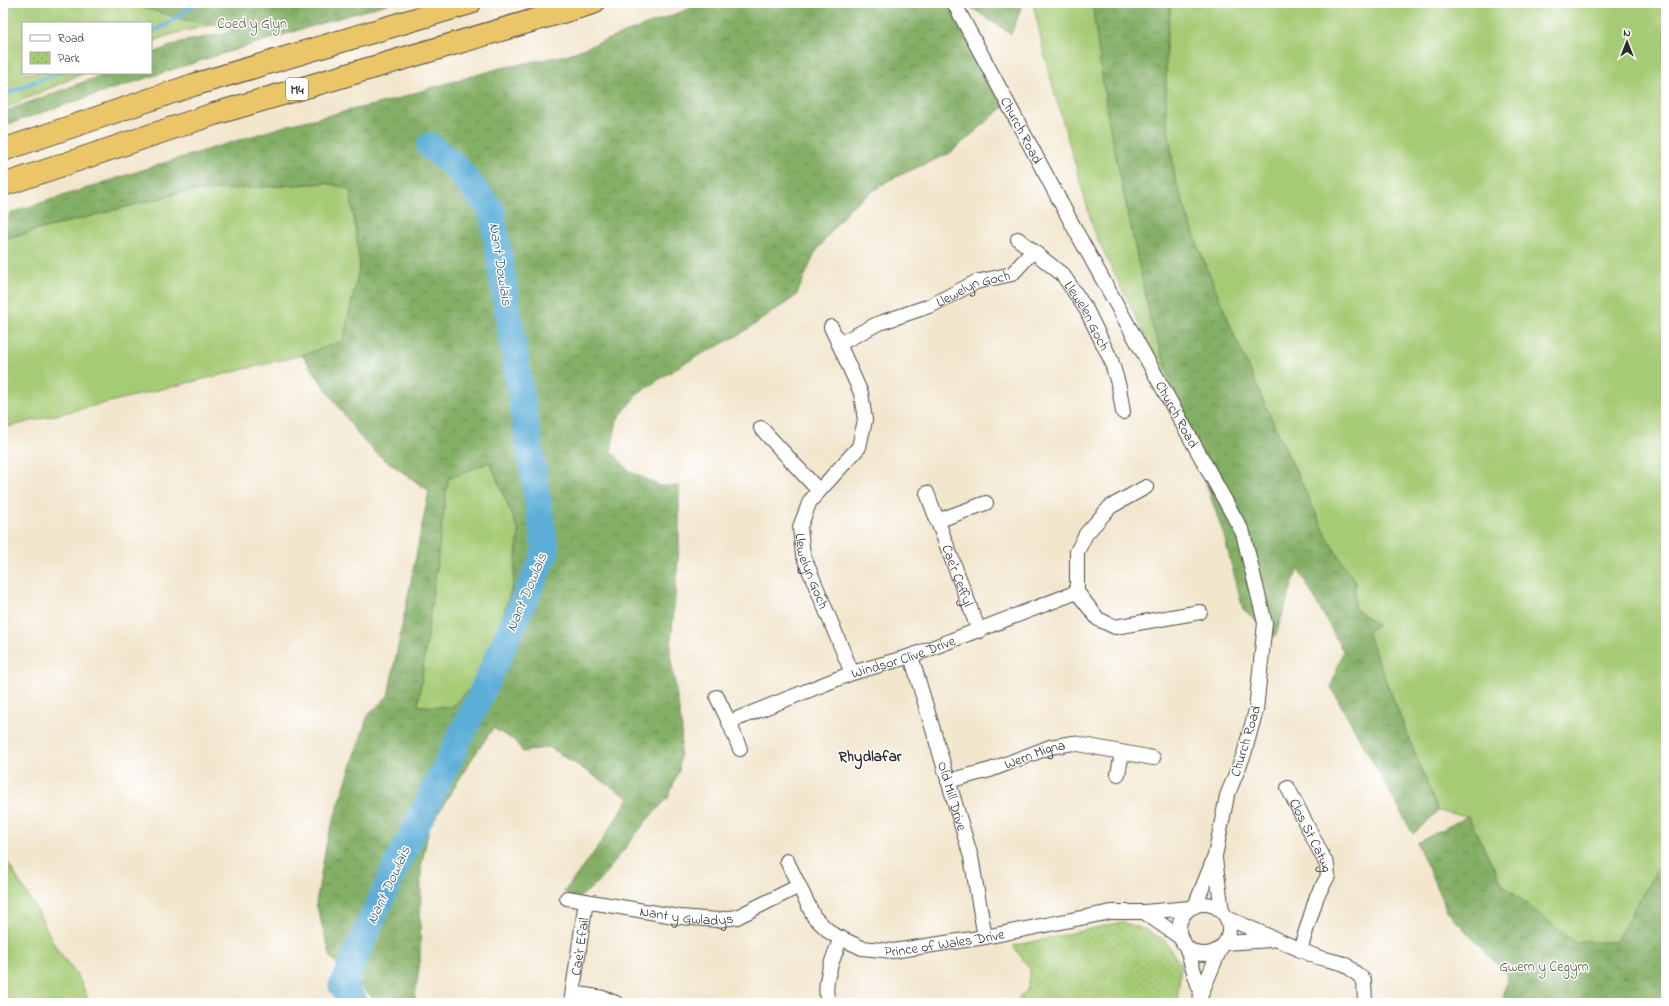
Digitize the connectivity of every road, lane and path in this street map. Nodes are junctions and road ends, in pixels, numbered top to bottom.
1 (470, 3) edge
2 (593, 3) edge
3 (954, 3) edge
4 (3, 150) edge
5 (3, 185) edge
6 (1018, 239) dead end
7 (1033, 251) junction
8 (831, 327) dead end
9 (839, 344) junction
10 (1123, 412) dead end
11 (761, 428) dead end
12 (1146, 487) dead end
13 (819, 491) junction
14 (927, 494) dead end
15 (986, 503) dead end
16 (937, 521) junction
17 (1078, 592) junction
18 (1200, 612) dead end
19 (978, 630) junction
20 (911, 656) junction
21 (852, 673) junction
22 (717, 697) dead end
23 (729, 722) junction
24 (740, 749) dead end
25 (1122, 753) junction
26 (1153, 758) dead end
27 (1118, 774) dead end
28 (948, 781) junction
29 (1288, 788) dead end
30 (1214, 856) junction
31 (787, 860) dead end
32 (799, 886) junction
33 (567, 898) dead end
34 (586, 901) junction
35 (1193, 907) junction
36 (1144, 912) junction
37 (1225, 915) junction
38 (985, 937) junction
39 (841, 938) junction
40 (1273, 940) junction
41 (1184, 942) junction
42 (1222, 946) junction
43 (1300, 950) junction
44 (572, 998) edge
45 (1200, 999) edge
46 (616, 1003) edge
47 (828, 1003) edge
48 (1365, 1003) edge

1 - 4 highway, M4
2 - 5 highway, M4
3 - 30 street, Church Road
6 - 7 street, Llewelen Goch
7 - 9 street, Llewelyn Goch
7 - 10 street, Llewelen Goch
8 - 9 street, Llewelyn Goch
9 - 13 street, Llewelyn Goch
11 - 13 street
12 - 17 street
13 - 21 street, Llewelyn Goch
14 - 16 street, Cae'r Ceffyl
15 - 16 street
16 - 19 street, Cae'r Ceffyl
17 - 18 street
17 - 19 street, Windsor Clive Drive
19 - 20 street, Windsor Clive Drive
20 - 21 street, Windsor Clive Drive
20 - 28 street, Old Mill Drive
21 - 23 street, Windsor Clive Drive
22 - 23 street
23 - 24 street
25 - 26 street, Wern Migna
25 - 27 street
25 - 28 street, Wern Migna
28 - 38 street, Old Mill Drive
29 - 43 street, Clos St Catwg
30 - 35 street, Church Road
30 - 37 street, Church Road
31 - 32 street, Prince of Wales Drive
32 - 34 street, Nant y Gwladys
32 - 39 street, Prince of Wales Drive
33 - 34 street, Nant y Gwladys
34 - 44 street, Cae'r Efail
35 - 36 street, Prince of Wales Drive
35 - 37 street
35 - 41 street
36 - 38 street, Prince of Wales Drive
36 - 41 street
37 - 40 street
37 - 42 street
38 - 39 street, Prince of Wales Drive
39 - 47 street
40 - 42 street
40 - 43 street
41 - 42 street
41 - 45 street
42 - 45 street
43 - 48 street
44 - 46 street, Cae'r Efail

